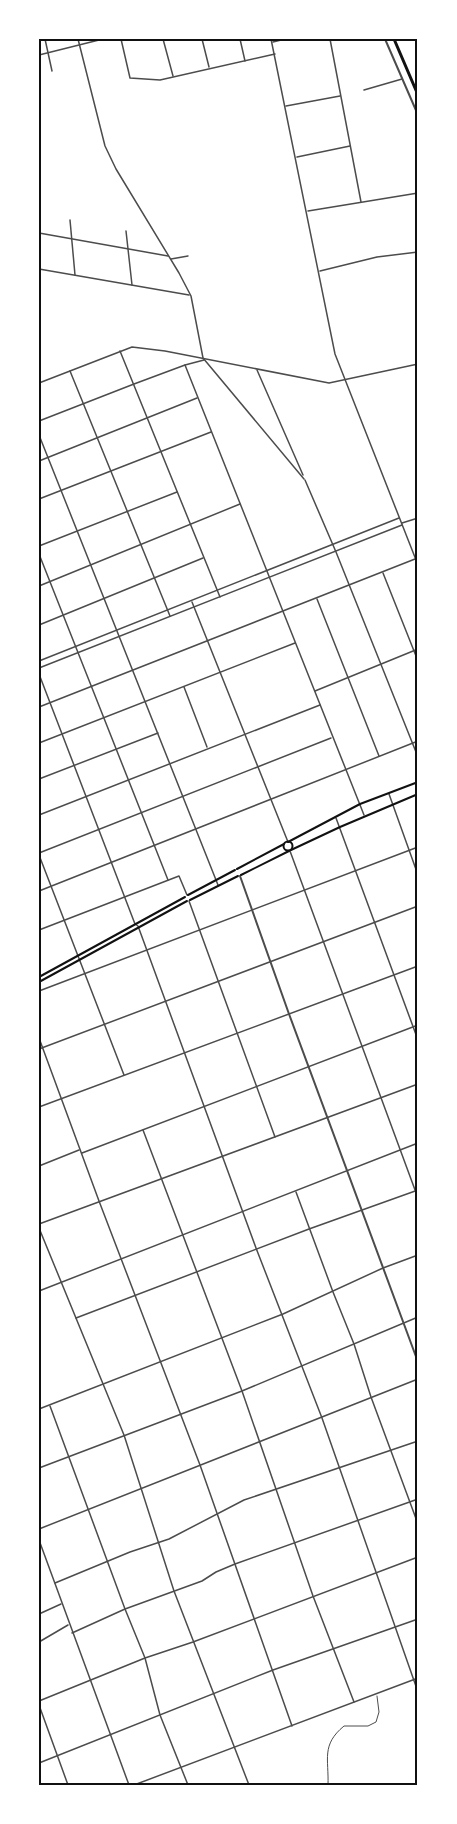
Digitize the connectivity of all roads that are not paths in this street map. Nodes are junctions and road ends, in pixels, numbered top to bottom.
1 (45, 39) edge
2 (78, 39) edge
3 (103, 39) edge
4 (120, 39) edge
5 (163, 39) edge
6 (202, 39) edge
7 (240, 39) edge
8 (285, 39) edge
9 (330, 39) edge
10 (385, 39) edge
11 (394, 39) edge
12 (272, 40) edge
13 (80, 45) junction
14 (48, 52) junction
15 (275, 54) junction
16 (39, 55) edge
17 (245, 61) junction
18 (210, 69) junction
19 (52, 71) dead end
20 (173, 77) junction
21 (402, 79) junction
22 (364, 90) dead end
23 (341, 96) junction
24 (418, 96) edge
25 (285, 106) junction
26 (418, 115) edge
27 (350, 146) junction
28 (296, 157) junction
29 (418, 193) edge
30 (361, 202) junction
31 (307, 212) junction
32 (70, 220) dead end
33 (126, 231) dead end
34 (39, 233) edge
35 (72, 239) junction
36 (128, 249) junction
37 (418, 252) edge
38 (188, 256) dead end
39 (170, 257) junction
40 (39, 269) edge
41 (319, 271) junction
42 (75, 276) junction
43 (132, 285) junction
44 (190, 296) junction
45 (120, 351) junction
46 (205, 360) junction
47 (418, 364) edge
48 (185, 365) junction
49 (257, 370) junction
50 (70, 371) junction
51 (345, 379) junction
52 (39, 383) edge
53 (134, 384) junction
54 (198, 398) junction
55 (84, 403) junction
56 (147, 418) junction
57 (39, 421) edge
58 (212, 431) junction
59 (39, 435) edge
60 (97, 437) junction
61 (161, 452) junction
62 (48, 457) junction
63 (39, 461) edge
64 (111, 471) junction
65 (304, 479) junction
66 (61, 491) junction
67 (178, 491) junction
68 (39, 500) edge
69 (241, 504) junction
70 (128, 511) junction
71 (400, 518) junction
72 (418, 518) edge
73 (191, 524) junction
74 (402, 524) junction
75 (78, 531) junction
76 (333, 544) junction
77 (141, 545) junction
78 (39, 546) edge
79 (336, 552) junction
80 (39, 554) edge
81 (204, 558) junction
82 (416, 559) junction
83 (418, 564) edge
84 (91, 565) junction
85 (266, 571) junction
86 (382, 572) junction
87 (154, 578) junction
88 (269, 578) junction
89 (50, 581) junction
90 (349, 585) junction
91 (39, 586) edge
92 (218, 591) junction
93 (221, 597) junction
94 (105, 598) junction
95 (317, 598) junction
96 (192, 601) junction
97 (194, 608) junction
98 (168, 610) junction
99 (282, 611) junction
100 (64, 615) junction
101 (170, 617) junction
102 (39, 625) edge
103 (117, 630) junction
104 (120, 637) junction
105 (207, 641) junction
106 (295, 643) junction
107 (76, 646) junction
108 (418, 649) edge
109 (414, 651) junction
110 (79, 653) junction
111 (39, 661) edge
112 (418, 661) edge
113 (381, 664) junction
114 (39, 668) edge
115 (133, 670) junction
116 (220, 672) junction
117 (39, 674) edge
118 (348, 677) junction
119 (92, 686) junction
120 (184, 687) junction
121 (314, 691) junction
122 (146, 701) junction
123 (50, 703) junction
124 (320, 705) junction
125 (39, 707) edge
126 (105, 718) junction
127 (158, 733) junction
128 (62, 734) junction
129 (245, 735) junction
130 (333, 738) junction
131 (418, 741) edge
132 (39, 743) edge
133 (412, 743) junction
134 (117, 749) junction
135 (207, 749) junction
136 (379, 756) junction
137 (418, 757) edge
138 (170, 764) junction
139 (74, 765) junction
140 (258, 767) junction
141 (346, 769) junction
142 (39, 779) edge
143 (129, 780) junction
144 (418, 782) edge
145 (388, 794) junction
146 (418, 794) edge
147 (86, 796) junction
148 (183, 796) junction
149 (271, 799) junction
150 (360, 804) junction
151 (392, 804) junction
152 (142, 813) junction
153 (39, 815) edge
154 (365, 816) junction
155 (336, 818) junction
156 (340, 827) junction
157 (196, 829) junction
158 (99, 830) junction
159 (288, 842) junction
160 (284, 844) junction
161 (154, 845) junction
162 (418, 847) edge
163 (409, 850) junction
164 (290, 851) junction
165 (39, 854) edge
166 (112, 862) junction
167 (236, 869) junction
168 (356, 870) junction
169 (418, 875) edge
170 (239, 876) junction
171 (168, 880) junction
172 (216, 880) junction
173 (51, 886) junction
174 (218, 886) junction
175 (305, 889) junction
176 (39, 891) edge
177 (187, 896) junction
178 (125, 897) junction
179 (189, 901) junction
180 (418, 906) edge
181 (251, 909) junction
182 (64, 920) junction
183 (375, 922) junction
184 (135, 924) junction
185 (139, 928) junction
186 (198, 929) junction
187 (39, 930) edge
188 (324, 942) junction
189 (147, 949) junction
190 (78, 958) junction
191 (270, 962) junction
192 (418, 966) edge
193 (84, 973) junction
194 (394, 974) junction
195 (39, 977) edge
196 (218, 981) junction
197 (39, 982) edge
198 (39, 991) edge
199 (343, 994) junction
200 (166, 1002) junction
201 (289, 1014) junction
202 (104, 1024) junction
203 (418, 1025) edge
204 (413, 1027) junction
205 (237, 1034) junction
206 (39, 1038) edge
207 (418, 1040) edge
208 (362, 1046) junction
209 (41, 1048) edge
210 (184, 1053) junction
211 (308, 1067) junction
212 (124, 1076) junction
213 (418, 1084) edge
214 (257, 1087) junction
215 (381, 1098) junction
216 (61, 1099) junction
217 (39, 1107) edge
218 (204, 1107) junction
219 (327, 1118) junction
220 (143, 1130) junction
221 (276, 1138) junction
222 (418, 1143) edge
223 (400, 1150) junction
224 (80, 1152) junction
225 (223, 1158) junction
226 (39, 1166) edge
227 (347, 1171) junction
228 (160, 1178) junction
229 (295, 1191) junction
230 (417, 1191) edge
231 (418, 1198) edge
232 (99, 1201) junction
233 (361, 1209) junction
234 (242, 1211) junction
235 (39, 1224) edge
236 (39, 1228) edge
237 (309, 1229) junction
238 (182, 1235) junction
239 (256, 1248) junction
240 (418, 1256) edge
241 (121, 1258) junction
242 (383, 1268) junction
243 (196, 1271) junction
244 (60, 1283) junction
245 (39, 1291) edge
246 (333, 1292) junction
247 (136, 1294) junction
248 (283, 1314) junction
249 (418, 1317) edge
250 (76, 1318) junction
251 (404, 1323) junction
252 (223, 1338) junction
253 (354, 1344) junction
254 (161, 1362) junction
255 (418, 1362) edge
256 (303, 1366) junction
257 (418, 1379) edge
258 (104, 1385) junction
259 (242, 1391) junction
260 (371, 1396) junction
261 (50, 1406) junction
262 (39, 1409) edge
263 (180, 1413) junction
264 (322, 1418) junction
265 (124, 1435) junction
266 (418, 1441) edge
267 (261, 1442) junction
268 (391, 1450) junction
269 (69, 1456) junction
270 (200, 1465) junction
271 (340, 1467) junction
272 (39, 1468) edge
273 (141, 1489) junction
274 (277, 1489) junction
275 (418, 1499) edge
276 (410, 1502) junction
277 (89, 1510) junction
278 (217, 1514) junction
279 (356, 1519) junction
280 (418, 1524) edge
281 (39, 1529) edge
282 (39, 1540) edge
283 (294, 1542) junction
284 (159, 1543) junction
285 (418, 1557) edge
286 (108, 1561) junction
287 (235, 1564) junction
288 (376, 1572) junction
289 (55, 1583) junction
290 (174, 1591) junction
291 (313, 1596) junction
292 (62, 1604) junction
293 (125, 1609) junction
294 (39, 1614) edge
295 (253, 1619) junction
296 (418, 1619) edge
297 (69, 1624) junction
298 (395, 1627) junction
299 (72, 1633) junction
300 (39, 1642) edge
301 (193, 1642) junction
302 (334, 1648) junction
303 (145, 1658) junction
304 (273, 1670) junction
305 (418, 1678) edge
306 (90, 1679) junction
307 (414, 1680) junction
308 (418, 1692) edge
309 (214, 1693) junction
310 (376, 1694) junction
311 (39, 1701) edge
312 (354, 1702) junction
313 (39, 1705) edge
314 (160, 1715) junction
315 (292, 1726) junction
316 (109, 1734) junction
317 (234, 1747) junction
318 (56, 1755) junction
319 (39, 1763) edge
320 (181, 1766) junction
321 (68, 1785) edge
322 (129, 1785) edge
323 (134, 1785) edge
324 (188, 1785) edge
325 (249, 1785) edge
326 (328, 1785) edge

1 - 14 street
2 - 13 street
3 - 13 street
4 - 20 street
5 - 20 street
6 - 18 street
7 - 17 street
8 - 12 street
9 - 23 street
10 - 21 street
11 - 24 main road
12 - 15 street
13 - 14 street
13 - 39 street
14 - 16 street
14 - 19 street
15 - 17 street
15 - 25 street
17 - 18 street
18 - 20 street
21 - 22 street
21 - 26 street
23 - 25 street
23 - 27 street
25 - 28 street
27 - 28 street
27 - 30 street
28 - 31 street
29 - 30 street
30 - 31 street
31 - 41 street
32 - 35 street
33 - 36 street
34 - 35 street
35 - 36 street
35 - 42 street
36 - 39 street
36 - 43 street
37 - 41 street
38 - 39 street
39 - 44 street
40 - 42 street
41 - 51 street
42 - 43 street
43 - 44 street
44 - 46 street
45 - 46 street
45 - 50 street
45 - 53 street
46 - 48 street
46 - 49 street
46 - 65 street
47 - 51 street
48 - 53 street
48 - 54 street
49 - 51 street
49 - 65 street
50 - 52 street
50 - 55 street
51 - 71 street
53 - 55 street
53 - 56 street
54 - 56 street
54 - 58 street
55 - 57 street
55 - 60 street
56 - 60 street
56 - 61 street
58 - 61 street
58 - 69 street
59 - 62 street
60 - 62 street
60 - 64 street
61 - 64 street
61 - 67 street
62 - 63 street
62 - 66 street
64 - 66 street
64 - 70 street
65 - 76 street
66 - 68 street
66 - 75 street
67 - 70 street
67 - 73 street
69 - 73 street
69 - 85 street
70 - 75 street
70 - 77 street
71 - 74 street
71 - 76 street
72 - 74 street
73 - 77 street
73 - 81 street
74 - 79 street
74 - 82 street
75 - 78 street
75 - 84 street
76 - 79 street
76 - 85 street
77 - 84 street
77 - 87 street
79 - 88 street
79 - 90 street
80 - 89 street
81 - 87 street
81 - 92 street
82 - 83 street
82 - 86 street
84 - 89 street
84 - 94 street
85 - 88 street
85 - 92 street
86 - 90 street
86 - 109 street
87 - 94 street
87 - 98 street
88 - 93 street
88 - 99 street
89 - 91 street
89 - 100 street
90 - 95 street
90 - 113 street
92 - 93 street
92 - 96 street
93 - 97 street
94 - 100 street
94 - 103 street
95 - 99 street
95 - 118 street
96 - 97 street
96 - 98 street
97 - 101 street
97 - 105 street
98 - 101 street
98 - 103 street
99 - 105 street
99 - 106 street
100 - 102 street
100 - 107 street
101 - 104 street
103 - 104 street
103 - 107 street
104 - 110 street
104 - 115 street
105 - 115 street
105 - 116 street
106 - 116 street
106 - 121 street
107 - 110 street
107 - 111 street
108 - 109 street
109 - 112 street
109 - 113 street
110 - 114 street
110 - 119 street
113 - 118 street
113 - 133 street
115 - 119 street
115 - 122 street
116 - 120 street
116 - 129 street
117 - 123 street
118 - 121 street
118 - 136 street
119 - 123 street
119 - 126 street
120 - 122 street
120 - 135 street
121 - 124 street
122 - 126 street
122 - 127 street
123 - 125 street
123 - 128 street
124 - 129 street
124 - 130 street
126 - 128 street
126 - 134 street
127 - 134 street
127 - 138 street
128 - 132 street
128 - 139 street
129 - 135 street
129 - 140 street
130 - 140 street
130 - 141 street
131 - 133 street
133 - 136 street
133 - 137 street
134 - 139 street
134 - 143 street
135 - 138 street
136 - 141 street
138 - 143 street
138 - 148 street
139 - 142 street
139 - 147 street
140 - 148 street
140 - 149 street
141 - 149 street
141 - 150 street
143 - 147 street
143 - 152 street
144 - 145 main road
145 - 150 main road
145 - 151 street
146 - 151 main road
147 - 153 street
147 - 158 street
148 - 152 street
148 - 157 street
149 - 157 street
149 - 159 street
150 - 154 street
150 - 155 main road
151 - 154 main road
151 - 163 street
152 - 158 street
152 - 161 street
154 - 156 main road
155 - 156 street
155 - 159 main road
156 - 164 main road
156 - 168 street
157 - 161 street
157 - 172 street
158 - 165 street
158 - 166 street
159 - 160 main road
159 - 164 main road
160 - 164 main road
160 - 167 main road
161 - 166 street
161 - 171 street
162 - 163 street
163 - 168 street
163 - 169 street
164 - 170 main road
164 - 175 street
165 - 173 street
166 - 173 street
166 - 178 street
167 - 170 main road
167 - 170 main road
167 - 172 main road
168 - 175 street
168 - 183 street
170 - 174 main road
170 - 181 street
171 - 177 street
171 - 178 street
172 - 174 street
172 - 177 main road
173 - 176 street
173 - 182 street
174 - 179 main road
175 - 181 street
175 - 188 street
177 - 179 main road
177 - 184 main road
178 - 182 street
178 - 184 street
179 - 185 main road
179 - 186 street
180 - 183 street
181 - 186 street
181 - 191 street
182 - 187 street
182 - 190 street
183 - 188 street
183 - 194 street
184 - 185 street
184 - 190 main road
185 - 189 street
185 - 190 main road
186 - 189 street
186 - 196 street
188 - 191 street
188 - 199 street
189 - 193 street
189 - 200 street
190 - 193 street
190 - 195 main road
190 - 197 main road
191 - 196 street
191 - 201 street
192 - 194 street
193 - 198 street
193 - 202 street
194 - 199 street
194 - 204 street
196 - 200 street
196 - 205 street
199 - 201 street
199 - 208 street
200 - 202 street
200 - 210 street
201 - 205 street
201 - 211 street
202 - 209 street
202 - 212 street
203 - 204 street
204 - 207 street
204 - 208 street
205 - 210 street
205 - 214 street
206 - 209 street
208 - 211 street
208 - 215 street
209 - 216 street
210 - 212 street
210 - 218 street
211 - 214 street
211 - 219 street
212 - 216 street
213 - 215 street
214 - 218 street
214 - 221 street
215 - 219 street
215 - 223 street
216 - 217 street
216 - 224 street
218 - 220 street
218 - 225 street
219 - 221 street
219 - 227 street
220 - 224 street
220 - 228 street
221 - 225 street
222 - 223 street
223 - 227 street
223 - 230 street
224 - 226 street
224 - 232 street
225 - 228 street
225 - 234 street
227 - 229 street
227 - 233 street
228 - 232 street
228 - 238 street
229 - 234 street
229 - 237 street
230 - 231 street
230 - 233 street
232 - 235 street
232 - 241 street
233 - 237 street
233 - 242 street
234 - 238 street
234 - 239 street
236 - 244 street
237 - 239 street
237 - 246 street
238 - 241 street
238 - 243 street
239 - 243 street
239 - 248 street
240 - 242 street
241 - 244 street
241 - 247 street
242 - 246 street
242 - 251 street
243 - 247 street
243 - 252 street
244 - 245 street
244 - 250 street
246 - 248 street
246 - 253 street
247 - 250 street
247 - 254 street
248 - 252 street
248 - 256 street
249 - 251 street
250 - 258 street
251 - 253 street
251 - 255 street
252 - 254 street
252 - 259 street
253 - 256 street
253 - 260 street
254 - 258 street
254 - 263 street
256 - 259 street
256 - 264 street
257 - 260 street
258 - 261 street
258 - 265 street
259 - 263 street
259 - 267 street
260 - 264 street
260 - 268 street
261 - 262 street
261 - 269 street
263 - 265 street
263 - 270 street
264 - 267 street
264 - 271 street
265 - 269 street
265 - 273 street
266 - 268 street
267 - 270 street
267 - 274 street
268 - 271 street
268 - 276 street
269 - 272 street
269 - 277 street
270 - 273 street
270 - 278 street
271 - 274 street
271 - 279 street
273 - 277 street
273 - 284 street
274 - 278 street
274 - 283 street
275 - 276 street
276 - 279 street
276 - 280 street
277 - 281 street
277 - 286 street
278 - 284 street
278 - 287 street
279 - 283 street
279 - 288 street
282 - 289 street
283 - 287 street
283 - 291 street
284 - 286 street
284 - 290 street
285 - 288 street
286 - 289 street
286 - 293 street
287 - 290 street
287 - 295 street
288 - 291 street
288 - 298 street
289 - 292 street
290 - 293 street
290 - 301 street
291 - 295 street
291 - 302 street
292 - 294 street
292 - 297 street
293 - 299 street
293 - 303 street
295 - 301 street
295 - 304 street
296 - 298 street
297 - 299 street
297 - 300 street
298 - 302 street
298 - 307 street
299 - 306 street
301 - 303 street
301 - 309 street
302 - 304 street
302 - 312 street
303 - 306 street
303 - 314 street
304 - 309 street
304 - 315 street
305 - 307 street
306 - 311 street
306 - 316 street
307 - 308 street
307 - 310 street
309 - 314 street
309 - 317 street
310 - 312 street
310 - 326 lane
312 - 315 street
313 - 318 street
314 - 316 street
314 - 320 street
315 - 317 street
316 - 318 street
316 - 322 street
317 - 320 street
317 - 325 street
318 - 319 street
318 - 321 street
320 - 323 street
320 - 324 street

